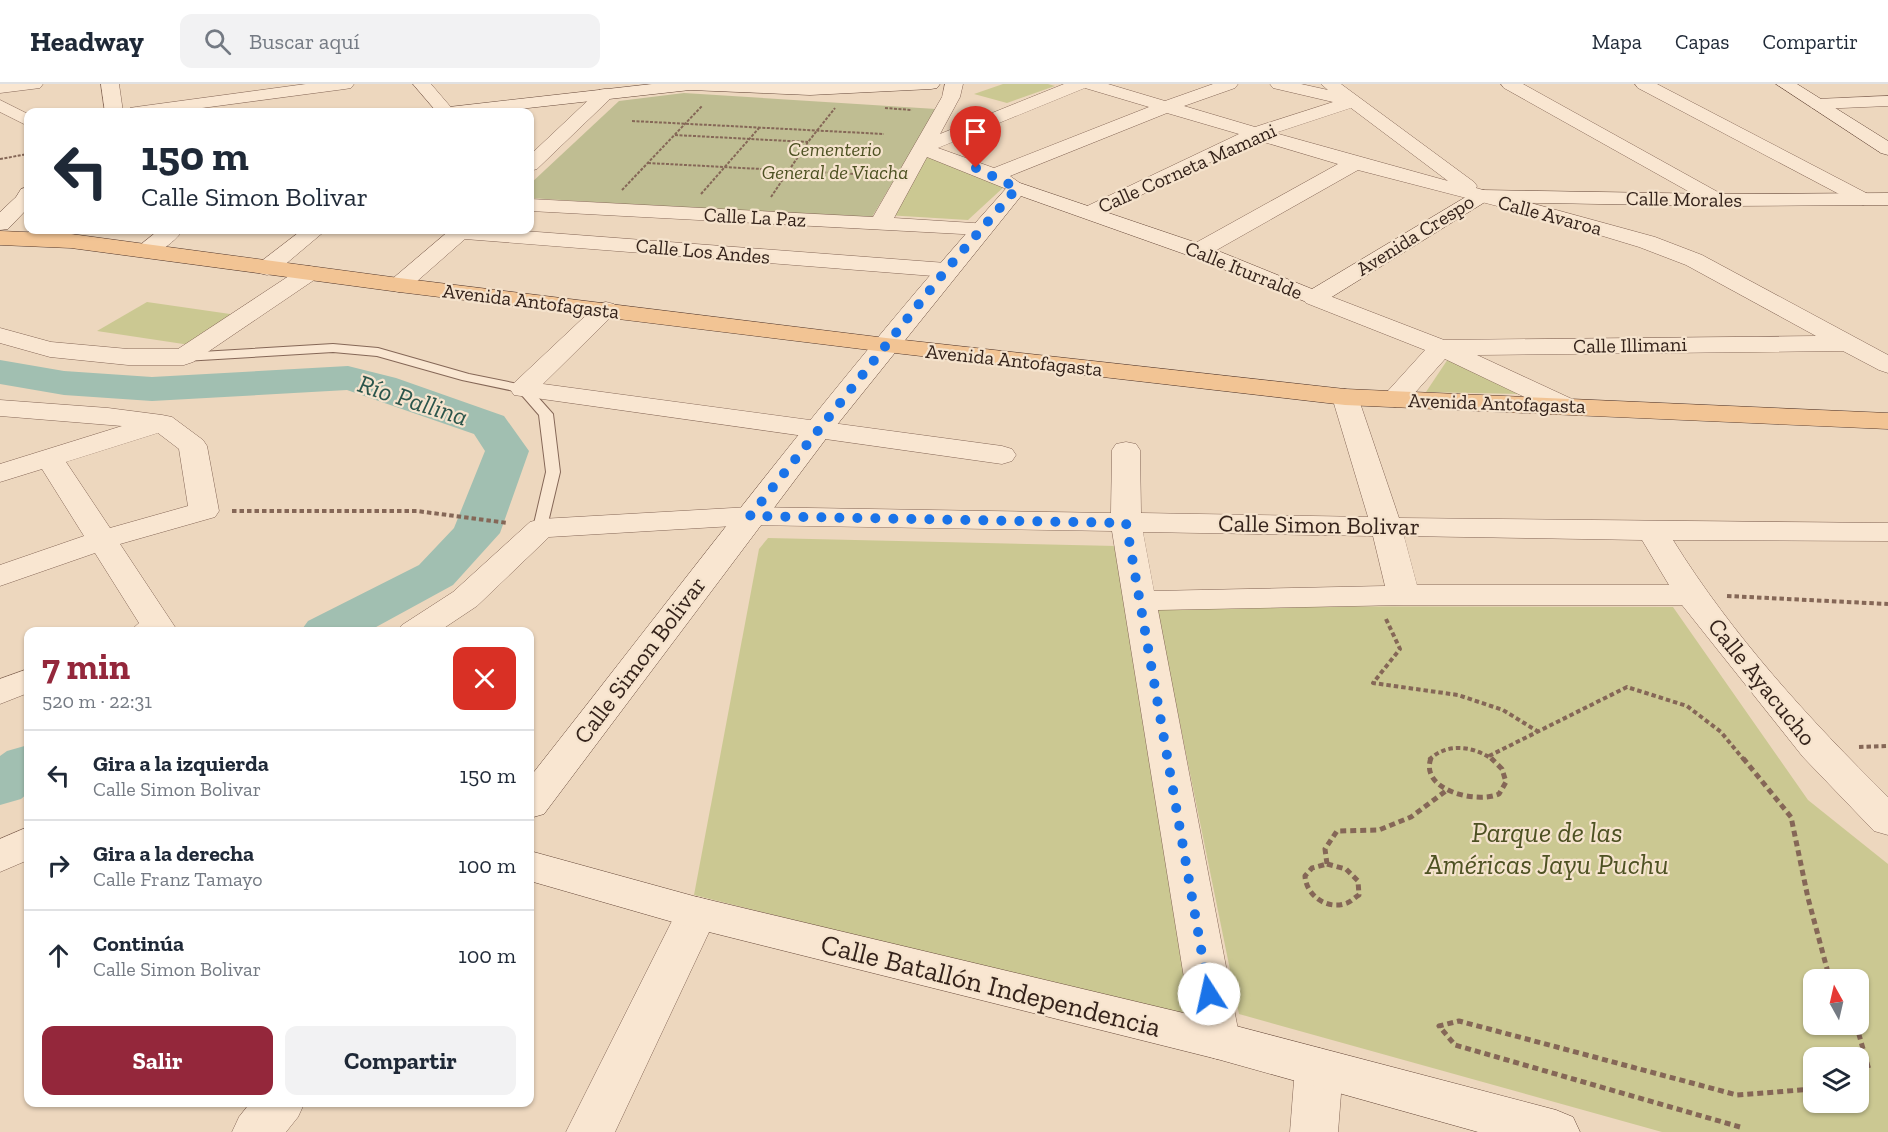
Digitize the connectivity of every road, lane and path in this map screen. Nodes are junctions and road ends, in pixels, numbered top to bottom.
1 (34, 84) edge
2 (110, 84) edge
3 (345, 84) edge
4 (422, 84) edge
5 (864, 84) edge
6 (931, 84) edge
7 (954, 84) edge
8 (1079, 84) edge
9 (1090, 84) edge
10 (1229, 84) edge
11 (1279, 84) edge
12 (1330, 84) edge
13 (1510, 84) edge
14 (1644, 84) edge
15 (1785, 84) edge
16 (694, 85) edge
17 (0, 88) edge
18 (887, 88) junction
19 (605, 94) junction
20 (228, 99) edge
21 (1888, 101) edge
22 (1352, 102) junction
23 (1818, 104) junction
24 (0, 105) edge
25 (837, 105) dead end
26 (702, 106) dead end
27 (1165, 106) junction
28 (113, 108) edge
29 (164, 108) edge
30 (444, 108) edge
31 (483, 108) edge
32 (24, 119) edge
33 (632, 121) dead end
34 (685, 123) junction
35 (759, 127) junction
36 (818, 130) junction
37 (884, 134) dead end
38 (1257, 134) junction
39 (674, 135) junction
40 (749, 139) junction
41 (808, 142) junction
42 (921, 147) junction
43 (1888, 149) edge
44 (24, 155) edge
45 (0, 159) edge
46 (534, 161) edge
47 (647, 163) junction
48 (1355, 163) junction
49 (724, 167) junction
50 (788, 171) junction
51 (875, 176) dead end
52 (994, 176) junction
53 (1017, 188) junction
54 (620, 192) dead end
55 (1481, 196) junction
56 (1888, 199) edge
57 (695, 200) dead end
58 (1718, 200) junction
59 (1863, 200) junction
60 (24, 201) edge
61 (768, 203) dead end
62 (534, 205) edge
63 (1090, 212) junction
64 (0, 224) edge
65 (880, 224) junction
66 (981, 229) junction
67 (39, 234) edge
68 (167, 234) edge
69 (310, 234) edge
70 (458, 234) edge
71 (498, 234) edge
72 (0, 238) edge
73 (145, 250) junction
74 (1198, 251) junction
75 (267, 268) junction
76 (946, 270) junction
77 (309, 273) junction
78 (399, 285) junction
79 (1314, 298) junction
80 (606, 309) junction
81 (0, 334) edge
82 (1851, 343) junction
83 (1888, 343) edge
84 (886, 345) junction
85 (1441, 348) junction
86 (184, 357) junction
87 (1888, 364) edge
88 (523, 389) junction
89 (1345, 397) junction
90 (1395, 399) junction
91 (1563, 405) junction
92 (0, 408) edge
93 (1888, 421) edge
94 (162, 423) junction
95 (818, 430) junction
96 (1126, 450) dead end
97 (1002, 455) dead end
98 (49, 458) junction
99 (0, 473) edge
100 (204, 511) junction
101 (750, 516) junction
102 (1126, 523) junction
103 (1386, 525) junction
104 (526, 526) junction
105 (1652, 531) junction
106 (1888, 532) edge
107 (102, 540) junction
108 (0, 576) edge
109 (1389, 595) junction
110 (1691, 595) junction
111 (1140, 601) junction
112 (1888, 604) edge
113 (158, 627) edge
114 (422, 627) edge
115 (24, 682) edge
116 (0, 692) edge
117 (1538, 732) junction
118 (1489, 756) junction
119 (1447, 790) junction
120 (534, 799) edge
121 (1888, 821) edge
122 (24, 844) edge
123 (0, 856) edge
124 (1327, 864) junction
125 (534, 867) edge
126 (697, 913) junction
127 (1825, 969) edge
128 (1217, 1040) junction
129 (1319, 1068) junction
130 (1803, 1090) edge
131 (277, 1107) edge
132 (1740, 1127) dead end
133 (256, 1132) edge
134 (590, 1132) edge
135 (1314, 1132) edge
136 (1556, 1132) edge

1 - 17 street
2 - 28 street
3 - 20 street
4 - 30 street
5 - 18 street
6 - 18 street
7 - 42 street
8 - 42 street
9 - 27 street, Calle Avaroa
10 - 27 street
11 - 22 street
12 - 22 street, Avenida Crespo
13 - 58 street
14 - 59 street
15 - 23 street
16 - 18 street
16 - 19 street
19 - 31 street
19 - 46 street
20 - 29 street
21 - 23 street
22 - 38 street, Calle Corneta Mamani
22 - 55 street, Avenida Crespo
23 - 43 street
24 - 32 street
25 - 36 path
26 - 34 path
27 - 38 street, Calle Avaroa
27 - 52 street
33 - 34 path
34 - 35 path
34 - 39 path
35 - 36 path
35 - 40 path
36 - 37 path
36 - 41 path
38 - 48 street, Calle Avaroa
38 - 63 street, Calle Corneta Mamani
39 - 40 path
39 - 47 path
40 - 41 path
40 - 49 path
41 - 50 path
42 - 52 street, Calle Iturralde
42 - 65 street
44 - 45 path
47 - 49 path
47 - 54 path
48 - 55 street, Calle Avaroa
48 - 74 street
49 - 50 path
49 - 57 path
50 - 51 path
50 - 61 path
52 - 53 street, Calle Iturralde
53 - 63 street, Calle Iturralde
53 - 66 street
55 - 58 street, Calle Morales
55 - 79 street, Avenida Crespo
55 - 82 street, Calle Avaroa
56 - 59 street, Calle Morales
58 - 59 street, Calle Morales
60 - 64 street
62 - 65 street, Calle La Paz
63 - 74 street, Calle Iturralde
65 - 66 street, Calle La Paz
66 - 76 street
67 - 72 main road, Avenida Antofagasta
67 - 73 main road, Avenida Antofagasta
68 - 73 street
69 - 75 street
70 - 78 street
71 - 76 street, Calle Los Andes
73 - 75 main road, Avenida Antofagasta
74 - 79 street, Calle Iturralde
75 - 77 main road, Avenida Antofagasta
76 - 84 street
77 - 78 main road, Avenida Antofagasta
77 - 86 street
78 - 80 main road, Avenida Antofagasta
79 - 85 street, Calle Iturralde
80 - 84 main road, Avenida Antofagasta
80 - 88 street
81 - 86 street
82 - 83 street, Calle Illimani
82 - 85 street, Calle Illimani
82 - 87 street, Calle Avaroa
84 - 89 main road, Avenida Antofagasta
84 - 95 street
85 - 90 street
85 - 91 street, Calle Iturralde
86 - 88 lane
88 - 95 street
88 - 104 lane
89 - 90 main road, Avenida Antofagasta
89 - 103 street
90 - 91 main road, Avenida Antofagasta
91 - 93 main road, Avenida Antofagasta
92 - 94 street
94 - 98 street
94 - 100 street
95 - 97 street
95 - 101 street
96 - 102 street
98 - 99 street
98 - 107 street
100 - 104 path
100 - 107 street
101 - 102 street, Calle Simon Bolivar
101 - 104 street, Calle Simon Bolivar
101 - 120 street, Calle Simon Bolivar
102 - 103 street, Calle Simon Bolivar
102 - 111 street
103 - 105 street, Calle Simon Bolivar
103 - 109 street
104 - 114 street
105 - 106 street, Calle Simon Bolivar
105 - 110 street, Calle Ayacucho
107 - 108 street
107 - 113 street
109 - 110 street
109 - 111 street
109 - 117 path
110 - 112 path
110 - 121 street, Calle Ayacucho
111 - 128 street
115 - 116 street
117 - 118 path
117 - 127 path
118 - 119 path
118 - 119 path
119 - 124 path
122 - 123 street
124 - 124 path
125 - 126 street, Calle Batallón Independencia
126 - 128 street, Calle Batallón Independencia
126 - 134 street
128 - 129 street, Calle Batallón Independencia
129 - 135 street
129 - 136 street, Calle Batallón Independencia
130 - 132 path
131 - 133 street

